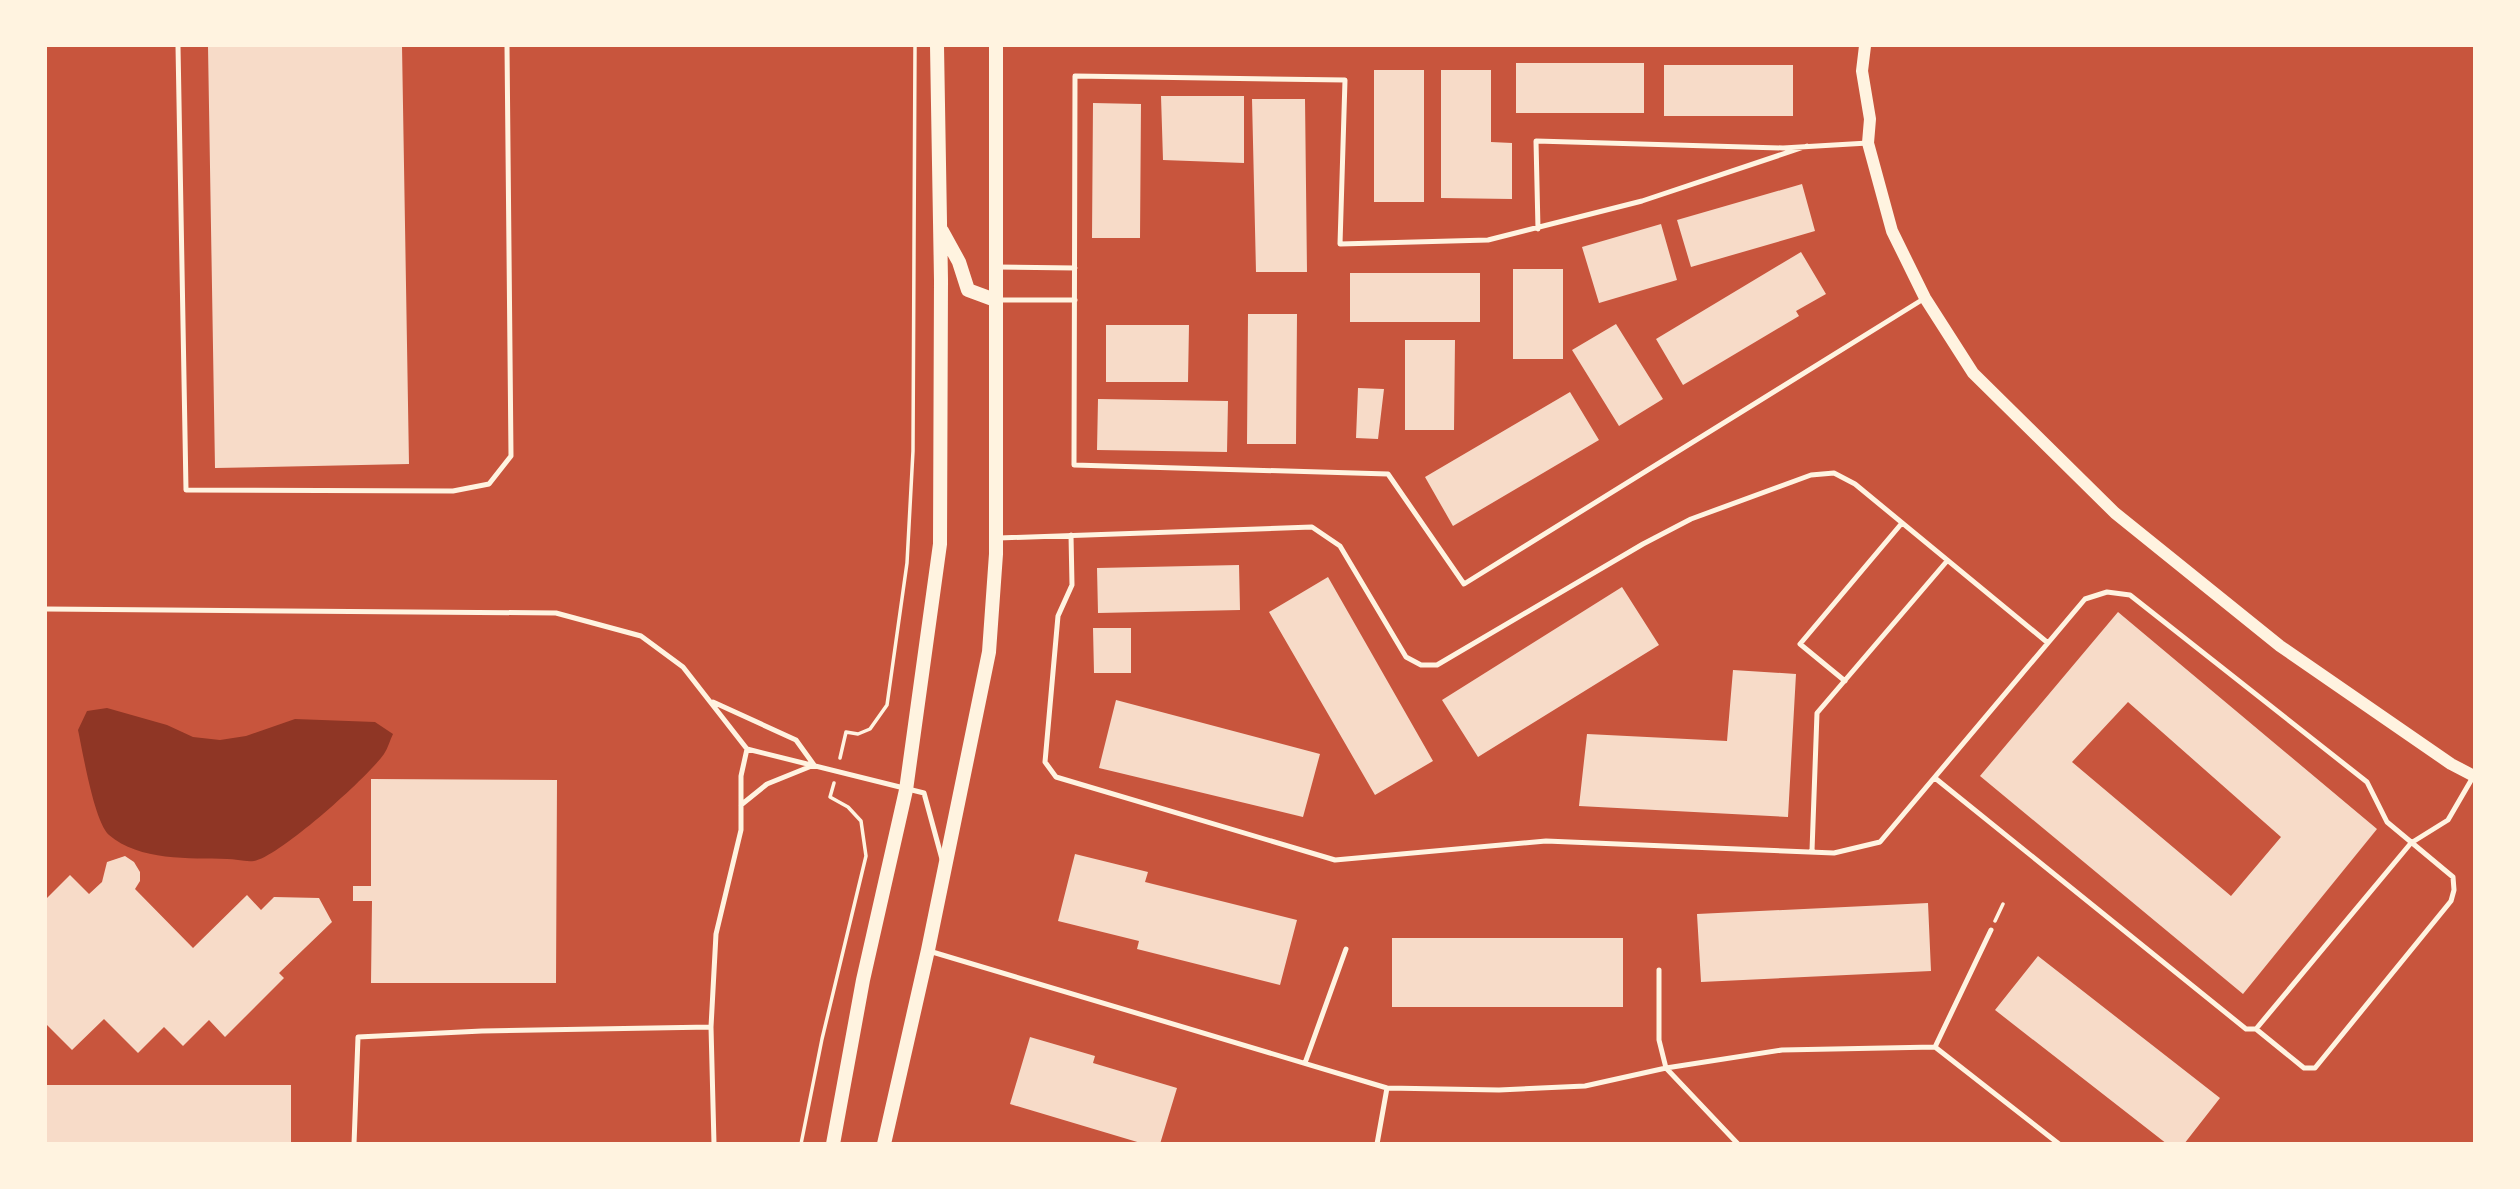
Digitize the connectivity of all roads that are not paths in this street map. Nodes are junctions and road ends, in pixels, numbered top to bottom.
1 (178, 46) edge
2 (507, 46) edge
3 (937, 46) edge
4 (996, 46) edge
5 (1865, 46) edge
6 (1868, 143) junction
7 (1807, 146) junction
8 (940, 226) junction
9 (1538, 229) junction
10 (996, 267) junction
11 (1075, 268) junction
12 (1925, 298) junction
13 (995, 300) junction
14 (1075, 300) junction
15 (1902, 523) junction
16 (1071, 535) junction
17 (996, 538) junction
18 (1947, 561) junction
19 (46, 609) edge
20 (2048, 643) junction
21 (1845, 681) junction
22 (709, 701) junction
23 (747, 748) junction
24 (814, 765) junction
25 (2474, 775) edge
26 (1935, 778) junction
27 (906, 790) junction
28 (741, 805) junction
29 (2411, 843) junction
30 (1812, 851) junction
31 (945, 869) junction
32 (1991, 930) road end
33 (1346, 949) dead end
34 (928, 950) junction
35 (1659, 970) dead end
36 (711, 1027) junction
37 (2256, 1029) junction
38 (1935, 1047) junction
39 (1305, 1063) junction
40 (1666, 1068) junction
41 (1387, 1088) junction
42 (354, 1143) edge
43 (714, 1143) edge
44 (833, 1143) edge
45 (884, 1143) edge
46 (1377, 1143) edge
47 (1738, 1143) edge
48 (2059, 1143) edge

1 - 2 lane
3 - 8 main road
4 - 10 main road
5 - 6 street
6 - 7 lane
6 - 12 street
7 - 9 lane
7 - 9 lane
8 - 13 main road
8 - 27 main road
9 - 11 lane
10 - 11 lane
10 - 13 main road
11 - 14 lane
12 - 14 lane
12 - 25 street
13 - 14 lane
13 - 17 main road
15 - 16 lane
15 - 18 lane
15 - 21 lane
16 - 17 lane
16 - 30 lane
17 - 31 main road
18 - 20 lane
18 - 21 lane
19 - 22 lane
20 - 26 lane
20 - 29 lane
21 - 30 lane
22 - 23 lane
22 - 24 lane
23 - 24 lane
23 - 28 lane
24 - 27 lane
24 - 28 lane
25 - 29 lane
26 - 30 lane
26 - 37 lane
27 - 31 lane
27 - 44 main road
28 - 36 lane
29 - 37 lane
29 - 37 lane
31 - 34 main road
32 - 38 lane
33 - 39 lane
34 - 39 lane
34 - 45 main road
35 - 40 lane
36 - 42 lane
36 - 43 lane
38 - 40 lane
38 - 48 lane
39 - 41 lane
40 - 41 lane
40 - 47 lane
41 - 46 lane

